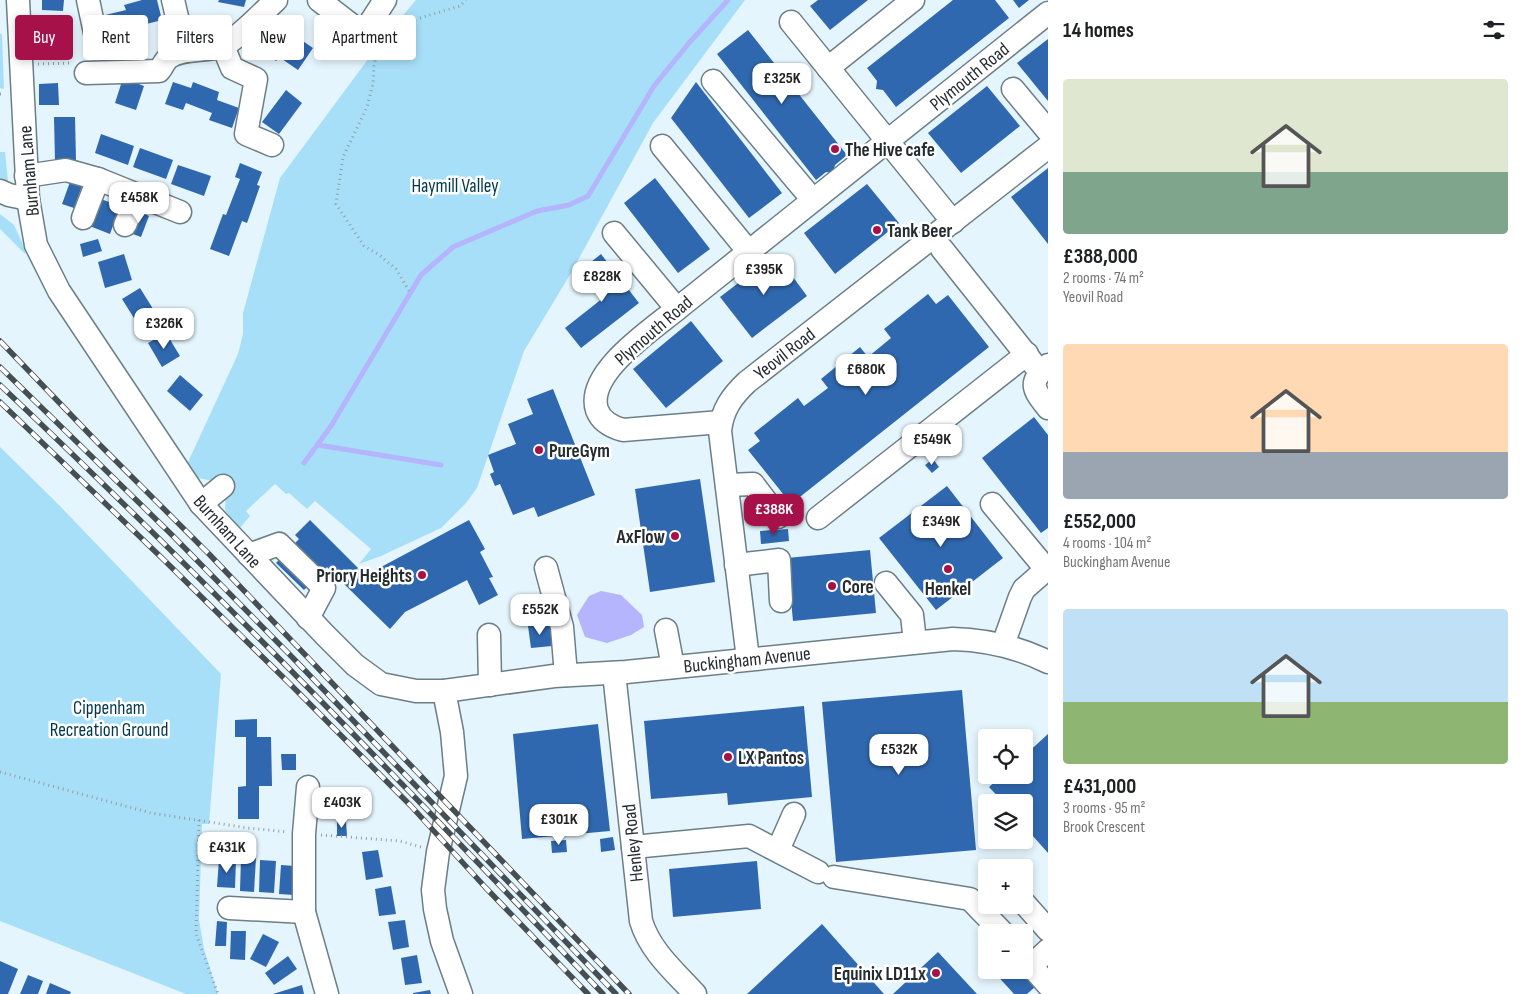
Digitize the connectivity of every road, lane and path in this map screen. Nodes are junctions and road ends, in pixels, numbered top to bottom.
1 (88, 0) edge
2 (173, 0) edge
3 (276, 0) edge
4 (319, 0) edge
5 (385, 0) edge
6 (466, 0) edge
7 (913, 0) edge
8 (12, 9) edge
9 (1048, 13) edge
10 (91, 15) edge
11 (174, 15) edge
12 (791, 22) dead end
13 (232, 39) edge
14 (171, 60) edge
15 (229, 60) edge
16 (828, 68) junction
17 (86, 73) dead end
18 (713, 80) dead end
19 (1013, 89) dead end
20 (1048, 132) edge
21 (887, 142) junction
22 (272, 145) dead end
23 (662, 146) dead end
24 (1048, 147) edge
25 (26, 176) junction
26 (98, 178) junction
27 (0, 191) edge
28 (138, 195) junction
29 (28, 199) junction
30 (813, 200) junction
31 (180, 212) dead end
32 (83, 218) dead end
33 (953, 222) junction
34 (125, 225) dead end
35 (614, 233) dead end
36 (942, 248) dead end
37 (749, 252) junction
38 (409, 291) dead end
39 (677, 309) junction
40 (1038, 364) edge
41 (1048, 408) edge
42 (721, 422) junction
43 (727, 484) junction
44 (222, 486) dead end
45 (200, 504) junction
46 (992, 504) dead end
47 (778, 517) dead end
48 (818, 518) dead end
49 (248, 555) junction
50 (736, 565) junction
51 (546, 568) dead end
52 (1047, 568) edge
53 (886, 582) dead end
54 (782, 601) dead end
55 (308, 618) junction
56 (666, 630) dead end
57 (489, 635) dead end
58 (915, 642) junction
59 (1003, 645) junction
60 (748, 659) junction
61 (1048, 662) edge
62 (673, 667) junction
63 (614, 673) junction
64 (566, 675) junction
65 (490, 685) junction
66 (444, 691) junction
67 (0, 772) edge
68 (313, 800) dead end
69 (794, 814) dead end
70 (198, 820) junction
71 (304, 834) junction
72 (633, 847) junction
73 (778, 850) junction
74 (438, 852) junction
75 (228, 908) dead end
76 (304, 912) junction
77 (1033, 914) edge
78 (994, 924) edge
79 (1048, 930) edge
80 (1048, 950) edge
81 (1033, 959) edge
82 (1033, 969) edge
83 (1048, 986) edge
84 (218, 994) edge
85 (327, 994) edge
86 (461, 994) edge
87 (695, 994) edge

1 - 10 street
2 - 11 street
3 - 13 street
4 - 5 street
6 - 38 path
7 - 16 street
8 - 25 street, Burnham Lane
9 - 21 street, Plymouth Road
12 - 16 street
14 - 17 street
15 - 22 street
16 - 21 street
18 - 30 street
19 - 20 street
21 - 30 street, Plymouth Road
21 - 33 street
23 - 37 street
24 - 33 street, Yeovil Road
25 - 26 street
25 - 29 street, Burnham Lane
26 - 28 street
26 - 32 street
27 - 29 street
28 - 31 street
28 - 34 street
29 - 45 street, Burnham Lane
30 - 37 street, Plymouth Road
33 - 42 street, Yeovil Road
35 - 39 street
36 - 40 street
37 - 39 street, Plymouth Road
39 - 42 street, Plymouth Road
40 - 41 street
40 - 48 street
42 - 43 street, Yeovil Road
43 - 47 street
43 - 50 street, Yeovil Road
44 - 45 street
45 - 49 street, Burnham Lane
46 - 52 street
49 - 55 street, Burnham Lane
49 - 55 street
50 - 54 street
50 - 60 street, Yeovil Road
51 - 64 street
52 - 59 street
53 - 58 street
55 - 66 street, Burnham Lane
56 - 62 street
57 - 65 street
58 - 59 street, Buckingham Avenue
58 - 60 street, Buckingham Avenue
59 - 61 street, Buckingham Avenue
60 - 62 street, Buckingham Avenue
62 - 63 street, Buckingham Avenue
63 - 64 street, Buckingham Avenue
63 - 72 street, Henley Road
64 - 65 street, Buckingham Avenue
65 - 66 street, Buckingham Avenue
66 - 74 street
67 - 70 path
68 - 71 street
69 - 73 street
70 - 71 path
70 - 84 path
71 - 74 path
71 - 76 street
72 - 73 street
72 - 87 street, Henley Road
73 - 78 street
74 - 86 street
75 - 76 street
76 - 85 street
77 - 79 street
80 - 81 street
82 - 83 street

